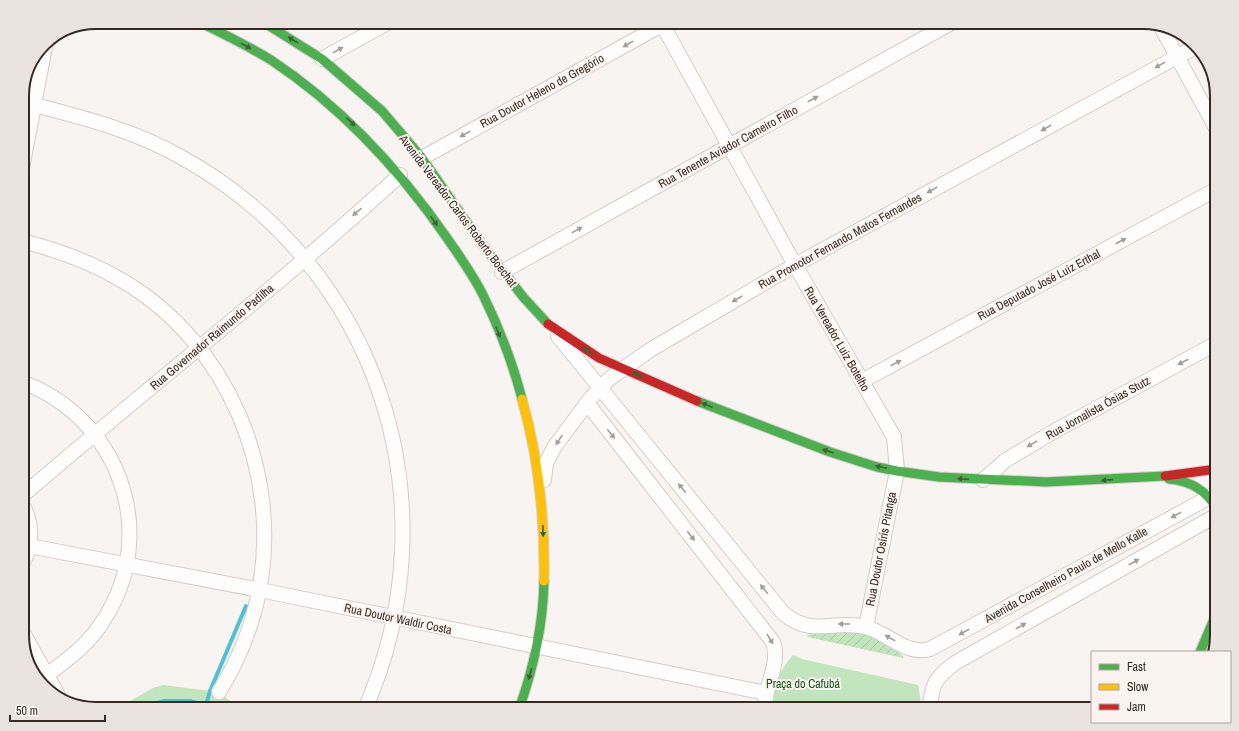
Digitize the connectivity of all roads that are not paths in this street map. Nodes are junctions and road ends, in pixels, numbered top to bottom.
1 (212, 29) edge
2 (274, 29) edge
3 (376, 29) edge
4 (652, 29) edge
5 (666, 29) edge
6 (940, 29) edge
7 (1164, 33) edge
8 (1190, 49) edge
9 (44, 55) edge
10 (1177, 56) junction
11 (322, 59) junction
12 (35, 105) junction
13 (1210, 117) edge
14 (29, 134) edge
15 (729, 145) junction
16 (422, 158) junction
17 (400, 175) junction
18 (1210, 193) edge
19 (29, 243) edge
20 (304, 258) junction
21 (795, 265) junction
22 (502, 272) junction
23 (550, 326) junction
24 (1210, 347) edge
25 (199, 348) junction
26 (623, 368) junction
27 (862, 381) junction
28 (29, 385) edge
29 (600, 387) junction
30 (587, 403) junction
31 (95, 434) junction
32 (897, 470) junction
33 (1210, 470) edge
34 (1146, 478) junction
35 (983, 480) junction
36 (29, 490) edge
37 (542, 492) junction
38 (1210, 496) edge
39 (1210, 503) edge
40 (1210, 519) edge
41 (29, 522) edge
42 (29, 546) joint
43 (127, 564) junction
44 (260, 590) junction
45 (395, 618) junction
46 (866, 627) junction
47 (1210, 628) edge
48 (30, 644) edge
49 (538, 647) junction
50 (1200, 651) edge
51 (47, 675) junction
52 (53, 686) edge
53 (220, 692) dead end
54 (766, 693) junction
55 (368, 702) edge
56 (521, 702) edge
57 (765, 702) edge
58 (931, 702) edge

1 -> 17 main road, Avenida Vereador Carlos Roberto Boechat
11 -> 2 main road, Avenida Vereador Carlos Roberto Boechat
11 -> 3 street
4 -> 16 street, Rua Doutor Heleno de Gregório
5 - 15 street, Rua Vereador Luiz Botelho
15 -> 6 street, Rua Tenente Aviador Carneiro Filho
7 - 10 street
8 - 10 street, Rua Promotor Fernando Matos Fernandes
9 - 12 street
10 - 13 street
10 -> 21 street, Rua Promotor Fernando Matos Fernandes
11 - 16 main road, Avenida Vereador Carlos Roberto Boechat
12 - 14 street
12 - 20 street
15 - 21 street, Rua Vereador Luiz Botelho
22 -> 15 street, Rua Tenente Aviador Carneiro Filho
16 - 22 main road, Avenida Vereador Carlos Roberto Boechat
17 -> 20 street, Rua Governador Raimundo Padilha
17 -> 37 main road, Avenida Vereador Carlos Roberto Boechat
27 -> 18 street, Rua Deputado José Luiz Erthal
19 - 25 street
20 - 25 street, Rua Governador Raimundo Padilha
20 - 45 street
21 -> 26 street, Rua Promotor Fernando Matos Fernandes
21 - 27 street, Rua Vereador Luiz Botelho
22 - 23 main road, Avenida Vereador Carlos Roberto Boechat
26 -> 23 main road
23 - 29 street, Avenida Vereador Carlos Roberto Boechat
24 -> 35 street, Rua Jornalista Ósias Stutz
25 - 31 street, Rua Governador Raimundo Padilha
25 - 44 street
26 - 29 street, Rua Promotor Fernando Matos Fernandes
32 -> 26 main road
27 - 32 street, Rua Vereador Luiz Botelho
28 - 31 street
29 - 30 street, Rua Promotor Fernando Matos Fernandes
46 -> 29 street, Avenida Vereador Carlos Roberto Boechat
30 -> 37 street, Rua Promotor Fernando Matos Fernandes
30 -> 54 street
31 - 36 street, Rua Governador Raimundo Padilha
31 - 43 street
35 -> 32 main road
32 - 46 street, Rua Doutor Osíris Pitanga
33 - 34 main road
34 -> 35 main road
34 - 38 main road
37 -> 49 main road, Avenida Vereador Carlos Roberto Boechat
39 -> 46 street, Avenida Conselheiro Paulo de Mello Kalle
58 -> 40 street, Avenida Conselheiro Paulo de Mello Kalle
41 - 42 street
42 - 43 street, Rua Doutor Waldir Costa
43 - 44 street, Rua Doutor Waldir Costa
43 - 51 street
44 - 45 street, Rua Doutor Waldir Costa
44 - 53 street
45 - 49 street, Rua Doutor Waldir Costa
45 - 55 street
47 - 50 main road
48 - 51 street
49 - 54 street, Rua Doutor Waldir Costa
49 -> 56 main road, Avenida Vereador Carlos Roberto Boechat
51 - 52 street
54 - 57 street

